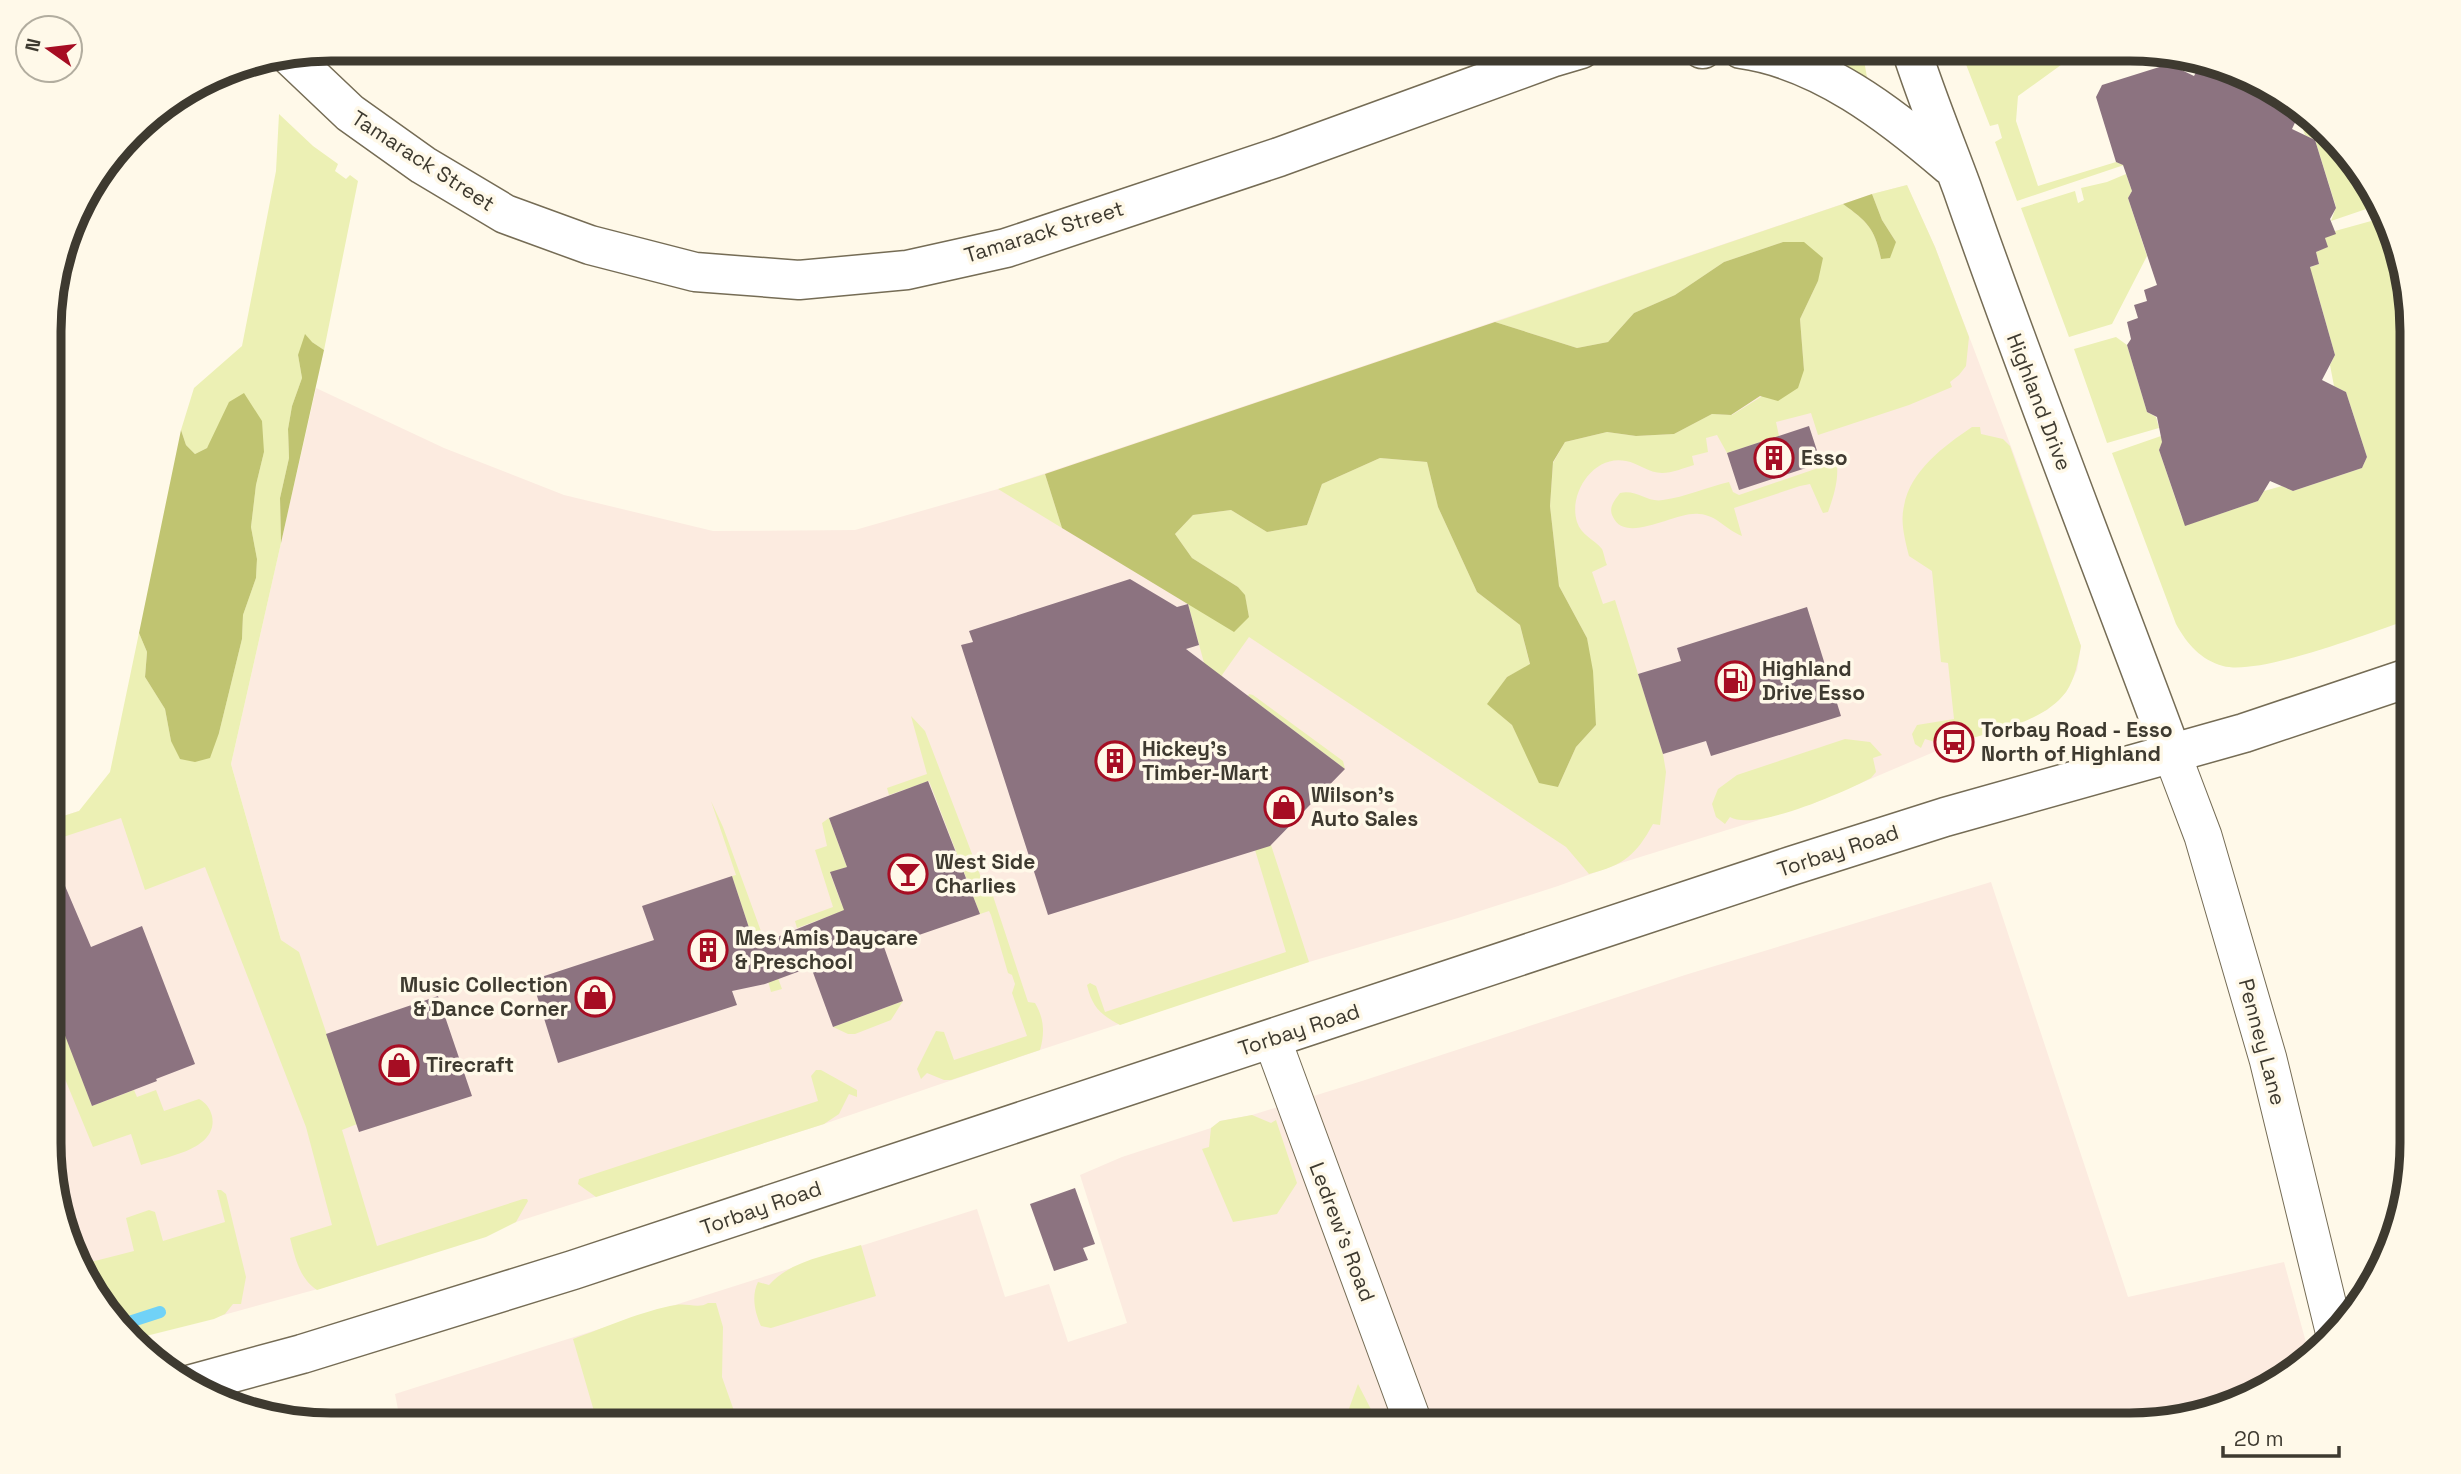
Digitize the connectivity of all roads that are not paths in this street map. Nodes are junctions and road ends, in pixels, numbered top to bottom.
1 (1538, 61) edge
2 (1784, 61) edge
3 (1916, 61) edge
4 (298, 64) edge
5 (1955, 170) junction
6 (2400, 681) edge
7 (2172, 754) junction
8 (1272, 1039) junction
9 (2332, 1322) edge
10 (204, 1381) edge
11 (1410, 1413) edge

1 - 4 street, Tamarack Street
2 - 5 street
3 - 5 street, Highland Drive
5 - 7 street, Highland Drive
6 - 7 street, Torbay Road
7 - 8 street, Torbay Road
7 - 9 street, Penney Lane
8 - 10 street, Torbay Road
8 - 11 street, Ledrew's Road

